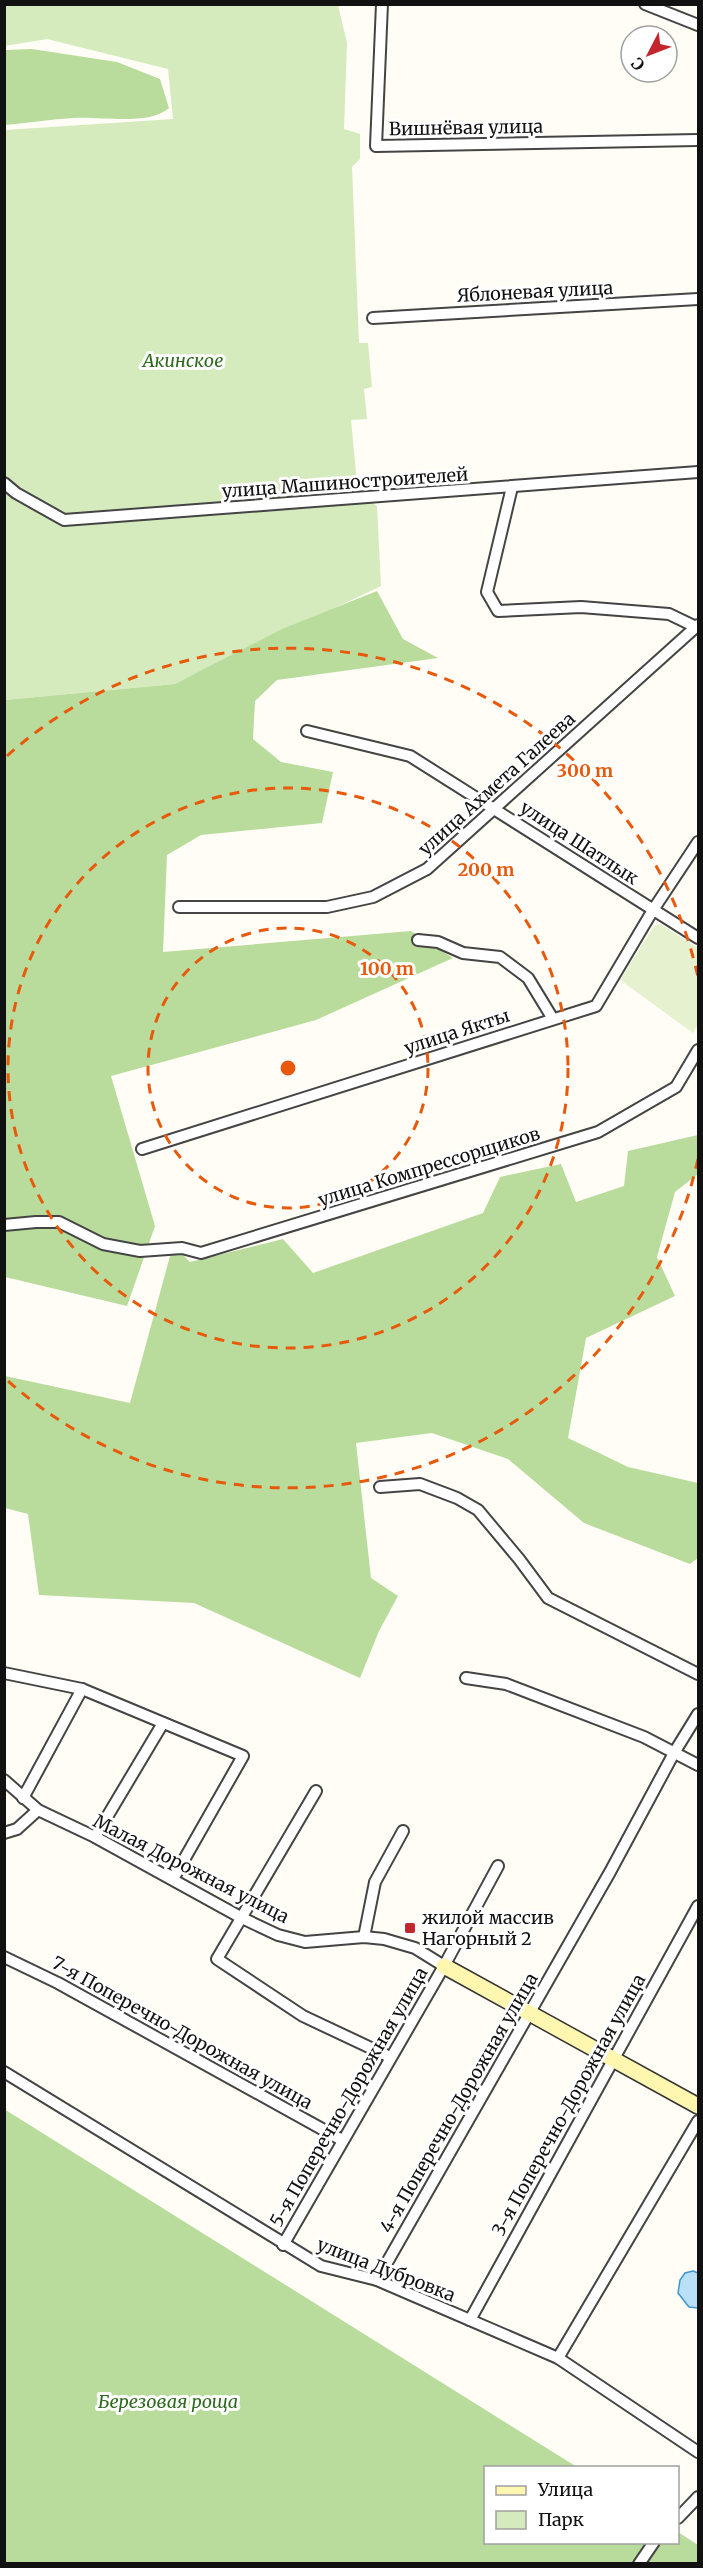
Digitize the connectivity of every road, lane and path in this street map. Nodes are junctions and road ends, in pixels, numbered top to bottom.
1 (382, 4) edge
2 (645, 4) edge
3 (699, 25) edge
4 (699, 140) edge
5 (699, 299) edge
6 (373, 318) dead end
7 (699, 472) edge
8 (4, 483) edge
9 (512, 487) junction
10 (697, 626) edge
11 (307, 731) dead end
12 (495, 809) junction
13 (699, 842) edge
14 (179, 907) dead end
15 (653, 910) junction
16 (699, 938) edge
17 (418, 940) dead end
18 (553, 1019) junction
19 (699, 1050) edge
20 (142, 1149) dead end
21 (4, 1226) edge
22 (380, 1487) dead end
23 (4, 1673) edge
24 (699, 1674) edge
25 (466, 1678) dead end
26 (82, 1689) junction
27 (699, 1714) edge
28 (163, 1723) junction
29 (674, 1753) junction
30 (699, 1765) edge
31 (4, 1780) edge
32 (316, 1791) dead end
33 (23, 1798) junction
34 (38, 1810) junction
35 (403, 1831) dead end
36 (4, 1833) edge
37 (95, 1837) junction
38 (498, 1866) dead end
39 (173, 1879) junction
40 (699, 1906) edge
41 (242, 1918) junction
42 (364, 1937) junction
43 (4, 1957) edge
44 (444, 1966) junction
45 (528, 2014) junction
46 (390, 2057) junction
47 (613, 2059) junction
48 (4, 2072) edge
49 (699, 2106) edge
50 (699, 2121) edge
51 (342, 2140) junction
52 (283, 2245) junction
53 (378, 2280) junction
54 (470, 2320) junction
55 (558, 2358) junction
56 (699, 2452) edge
57 (699, 2497) edge
58 (679, 2517) edge
59 (653, 2544) edge
60 (639, 2564) edge

1 - 4 street, Вишнёвая улица
2 - 3 street
5 - 6 street, Яблоневая улица
7 - 9 street, улица Машиностроителей
8 - 9 street, улица Машиностроителей
9 - 10 street
10 - 12 street, улица Ахмета Галеева
11 - 12 street, улица Шатлык
12 - 14 street, улица Ахмета Галеева
12 - 15 street, улица Шатлык
13 - 15 street, улица Якты
15 - 16 street, улица Шатлык
15 - 18 street, улица Якты
17 - 18 street
18 - 20 street, улица Якты
19 - 21 street, улица Компрессорщиков
22 - 24 street
23 - 26 street
25 - 29 street
26 - 28 street
26 - 33 street
27 - 29 street, 4-я Поперечно-Дорожная улица
28 - 37 street
28 - 39 street
29 - 30 street
29 - 45 street, 4-я Поперечно-Дорожная улица
31 - 33 street, Малая Дорожная улица
32 - 41 street
33 - 34 street, Малая Дорожная улица
34 - 36 street
34 - 37 street, Малая Дорожная улица
35 - 42 street
37 - 39 street, Малая Дорожная улица
38 - 44 street, 5-я Поперечно-Дорожная улица
39 - 41 street, Малая Дорожная улица
40 - 47 street, 3-я Поперечно-Дорожная улица
41 - 42 street, Малая Дорожная улица
41 - 46 street
42 - 44 street, Малая Дорожная улица
43 - 51 street, 7-я Поперечно-Дорожная улица
44 - 45 street
44 - 46 street, 5-я Поперечно-Дорожная улица
45 - 47 street
45 - 53 street, 4-я Поперечно-Дорожная улица
46 - 51 street, 5-я Поперечно-Дорожная улица
47 - 49 street
47 - 54 street, 3-я Поперечно-Дорожная улица
48 - 52 street, улица Дубровка
50 - 55 street
51 - 52 street, 5-я Поперечно-Дорожная улица
52 - 53 street, улица Дубровка
53 - 54 street, улица Дубровка
54 - 55 street, улица Дубровка
55 - 56 street, улица Дубровка
57 - 58 street
59 - 60 street

